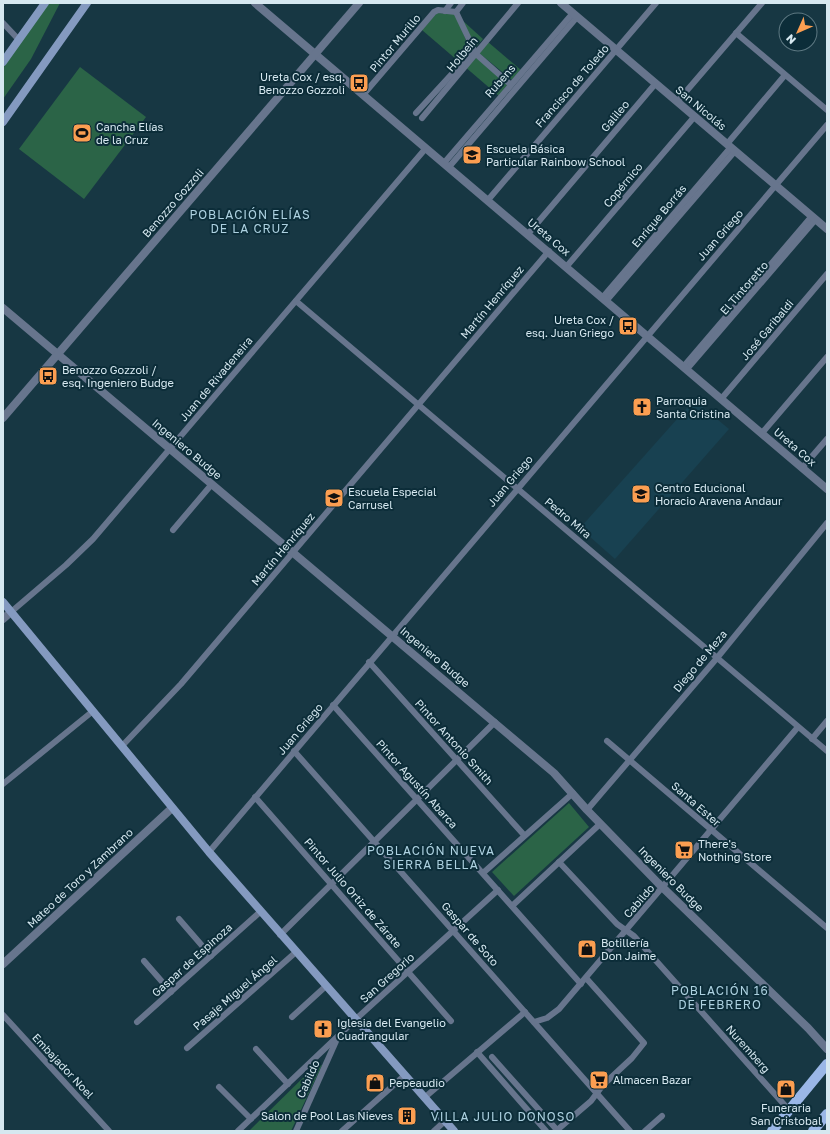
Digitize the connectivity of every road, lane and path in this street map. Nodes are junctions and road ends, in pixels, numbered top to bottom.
1 (45, 3) edge
2 (87, 3) edge
3 (254, 3) edge
4 (359, 3) edge
5 (451, 3) edge
6 (463, 3) edge
7 (518, 3) edge
8 (561, 3) edge
9 (656, 3) edge
10 (762, 3) edge
11 (444, 11) junction
12 (456, 12) junction
13 (575, 15) junction
14 (3, 23) edge
15 (736, 33) junction
16 (19, 40) junction
17 (616, 50) junction
18 (475, 52) junction
19 (315, 54) junction
20 (3, 62) edge
21 (785, 75) junction
22 (656, 83) junction
23 (510, 84) junction
24 (363, 95) junction
25 (678, 102) junction
26 (827, 110) edge
27 (416, 113) dead end
28 (695, 116) junction
29 (422, 118) dead end
30 (3, 122) edge
31 (827, 125) edge
32 (731, 147) junction
33 (426, 148) junction
34 (446, 165) junction
35 (775, 185) junction
36 (488, 200) junction
37 (814, 218) junction
38 (827, 229) edge
39 (528, 234) junction
40 (548, 251) junction
41 (566, 266) junction
42 (827, 274) edge
43 (605, 299) junction
44 (296, 301) junction
45 (3, 308) edge
46 (648, 335) junction
47 (58, 354) junction
48 (827, 357) edge
49 (686, 368) junction
50 (722, 398) junction
51 (418, 405) junction
52 (3, 418) edge
53 (762, 433) junction
54 (827, 439) edge
55 (170, 449) junction
56 (802, 468) junction
57 (212, 484) junction
58 (517, 488) junction
59 (827, 489) edge
60 (827, 523) edge
61 (173, 530) dead end
62 (293, 552) junction
63 (3, 602) edge
64 (11, 612) junction
65 (3, 618) edge
66 (392, 635) junction
67 (717, 658) junction
68 (369, 662) junction
69 (333, 705) junction
70 (92, 710) junction
71 (827, 721) edge
72 (496, 722) junction
73 (798, 727) junction
74 (812, 739) junction
75 (607, 741) dead end
76 (122, 746) junction
77 (294, 751) junction
78 (827, 751) edge
79 (457, 760) junction
80 (629, 760) junction
81 (3, 784) edge
82 (573, 793) junction
83 (255, 797) junction
84 (417, 800) junction
85 (172, 808) junction
86 (587, 810) junction
87 (600, 824) junction
88 (711, 831) junction
89 (524, 835) junction
90 (375, 842) junction
91 (209, 852) junction
92 (559, 862) junction
93 (483, 873) junction
94 (332, 884) junction
95 (663, 888) junction
96 (498, 890) junction
97 (512, 906) junction
98 (260, 912) junction
99 (179, 919) dead end
100 (827, 928) edge
101 (626, 930) junction
102 (453, 931) junction
103 (280, 935) junction
104 (296, 952) junction
105 (211, 956) junction
106 (144, 961) dead end
107 (3, 964) edge
108 (408, 972) junction
109 (586, 978) junction
110 (581, 984) junction
111 (326, 986) junction
112 (171, 992) junction
113 (525, 1012) junction
114 (3, 1015) edge
115 (292, 1017) dead end
116 (356, 1019) junction
117 (451, 1021) dead end
118 (137, 1022) dead end
119 (534, 1022) junction
120 (339, 1036) junction
121 (187, 1048) dead end
122 (256, 1049) dead end
123 (827, 1049) edge
124 (477, 1052) junction
125 (492, 1057) dead end
126 (827, 1064) edge
127 (504, 1070) junction
128 (405, 1075) junction
129 (497, 1075) junction
130 (288, 1084) junction
131 (219, 1086) dead end
132 (597, 1094) junction
133 (424, 1098) junction
134 (789, 1110) junction
135 (827, 1114) edge
136 (662, 1116) dead end
137 (251, 1119) junction
138 (445, 1121) junction
139 (109, 1131) edge
140 (238, 1131) edge
141 (296, 1131) edge
142 (342, 1131) edge
143 (434, 1131) edge
144 (454, 1131) edge
145 (546, 1131) edge
146 (557, 1131) edge
147 (630, 1131) edge
148 (645, 1131) edge
149 (772, 1131) edge
150 (813, 1131) edge

1 - 16 main road
2 - 30 main road
3 - 19 street, Ureta Cox
4 - 19 street, Benozzo Gozzoli
5 - 11 street, Pintor Murillo
6 - 12 street
7 - 18 street, Holbein
8 - 13 street, San Nicolás
9 - 17 street, Francisco de Toledo
10 - 15 street
11 - 12 street
11 - 24 street, Pintor Murillo
12 - 18 street
13 - 17 street, San Nicolás
13 - 23 street, Rubens
13 - 34 street, Rubens
14 - 16 street
15 - 21 street
15 - 25 street
16 - 20 main road
17 - 22 street, San Nicolás
17 - 36 street, Francisco de Toledo
18 - 23 street
18 - 27 street, Holbein
18 - 29 street, Holbein
19 - 24 street, Ureta Cox
19 - 47 street, Benozzo Gozzoli
21 - 26 street
21 - 32 street, Enrique Borrás
22 - 25 street, San Nicolás
22 - 39 street, Galileo
23 - 34 street, Rubens
24 - 33 street, Ureta Cox
25 - 28 street, San Nicolás
28 - 32 street, San Nicolás
28 - 41 street, Copérnico
31 - 35 street, Juan Griego
32 - 35 street, San Nicolás
32 - 43 street, Enrique Borrás
33 - 34 street, Ureta Cox
33 - 44 street, Juan de Rivadeneira
34 - 36 street, Ureta Cox
35 - 37 street, San Nicolás
35 - 46 street, Juan Griego
36 - 39 street, Ureta Cox
37 - 38 street, San Nicolás
37 - 49 street, El Tintoretto
39 - 40 street, Ureta Cox
40 - 41 street, Ureta Cox
40 - 51 street, Martín Henríquez
41 - 43 street, Ureta Cox
42 - 50 street, José Garibaldi
43 - 46 street, Ureta Cox
44 - 51 street, Pedro Mira
44 - 55 street, Juan de Rivadeneira
45 - 47 street, Ingeniero Budge
46 - 49 street, Ureta Cox
46 - 58 street, Juan Griego
47 - 52 street, Benozzo Gozzoli
47 - 55 street, Ingeniero Budge
48 - 53 street
49 - 50 street, Ureta Cox
50 - 53 street, Ureta Cox
51 - 58 street, Pedro Mira
51 - 62 street, Martín Henríquez
53 - 56 street, Ureta Cox
54 - 56 street
55 - 57 street, Ingeniero Budge
55 - 64 street, Juan de Rivadeneira
56 - 59 street, Ureta Cox
57 - 61 street
57 - 62 street, Ingeniero Budge
58 - 66 street, Juan Griego
58 - 67 street, Pedro Mira
60 - 67 street, Diego de Meza
62 - 66 street, Ingeniero Budge
62 - 76 street, Martín Henríquez
63 - 64 main road
64 - 65 street
64 - 70 main road
66 - 68 street, Juan Griego
66 - 72 street, Ingeniero Budge
67 - 73 street, Pedro Mira
67 - 80 street, Diego de Meza
68 - 69 street, Juan Griego
68 - 79 street, Pintor Antonio Smith
69 - 77 street, Juan Griego
69 - 84 street, Pintor Agustín Abarca
70 - 76 main road
70 - 81 street
71 - 74 street
72 - 79 street
72 - 82 street, Ingeniero Budge
73 - 74 street, Pedro Mira
73 - 88 street, Cabildo
74 - 78 street, Pedro Mira
75 - 80 street, Santa Ester
76 - 85 main road
77 - 83 street, Juan Griego
77 - 90 street, Gaspar de Soto
79 - 84 street
79 - 89 street, Pintor Antonio Smith
80 - 86 street, Diego de Meza
80 - 88 street, Santa Ester
82 - 86 street, Ingeniero Budge
82 - 89 street
83 - 91 street, Juan Griego
83 - 94 street, Pintor Julio Ortiz de Zárate
84 - 90 street
84 - 93 street, Pintor Agustín Abarca
85 - 91 main road
85 - 107 street, Mateo de Toro y Zambrano
86 - 87 street, Ingeniero Budge
87 - 92 street
87 - 95 street, Ingeniero Budge
88 - 95 street, Cabildo
88 - 100 street, Santa Ester
89 - 93 street
90 - 94 street
90 - 102 street, Gaspar de Soto
91 - 98 main road
92 - 97 street
92 - 101 street, Nuremberg
93 - 96 street, Pintor Agustín Abarca
94 - 103 street
94 - 108 street, Pintor Julio Ortiz de Zárate
95 - 101 street, Cabildo
95 - 123 street, Ingeniero Budge
96 - 97 street, Pintor Agustín Abarca
96 - 102 street, San Gregorio
97 - 110 street, Pintor Agustín Abarca
98 - 103 main road
98 - 105 street, Gaspar de Espinoza
99 - 105 street
101 - 109 street, Cabildo
101 - 134 street, Nuremberg
102 - 108 street, San Gregorio
102 - 113 street, Gaspar de Soto
103 - 104 main road
104 - 111 main road
104 - 121 street, Pasaje Miguel Ángel
105 - 112 street, Gaspar de Espinoza
106 - 112 street
108 - 116 street, San Gregorio
108 - 117 street, Pintor Julio Ortiz de Zárate
109 - 110 street, Cabildo
109 - 132 street
110 - 119 street, Cabildo
111 - 115 street
111 - 116 main road
112 - 118 street, Gaspar de Espinoza
113 - 119 street, Gaspar de Soto
113 - 124 street
114 - 139 street, Embajador Noel
116 - 120 street, San Gregorio
116 - 128 main road
119 - 132 street, Gaspar de Soto
120 - 130 street, San Gregorio
120 - 141 street, Cabildo
122 - 130 street
124 - 129 street
124 - 133 street
125 - 127 street
126 - 134 main road
127 - 129 street
127 - 146 street
128 - 133 main road
128 - 142 street
129 - 145 street
130 - 137 street, San Gregorio
131 - 137 street
132 - 146 street
132 - 147 street, Gaspar de Soto
133 - 138 main road
134 - 149 main road
135 - 150 main road
136 - 148 street
137 - 140 street, San Gregorio
138 - 143 street
138 - 144 main road

